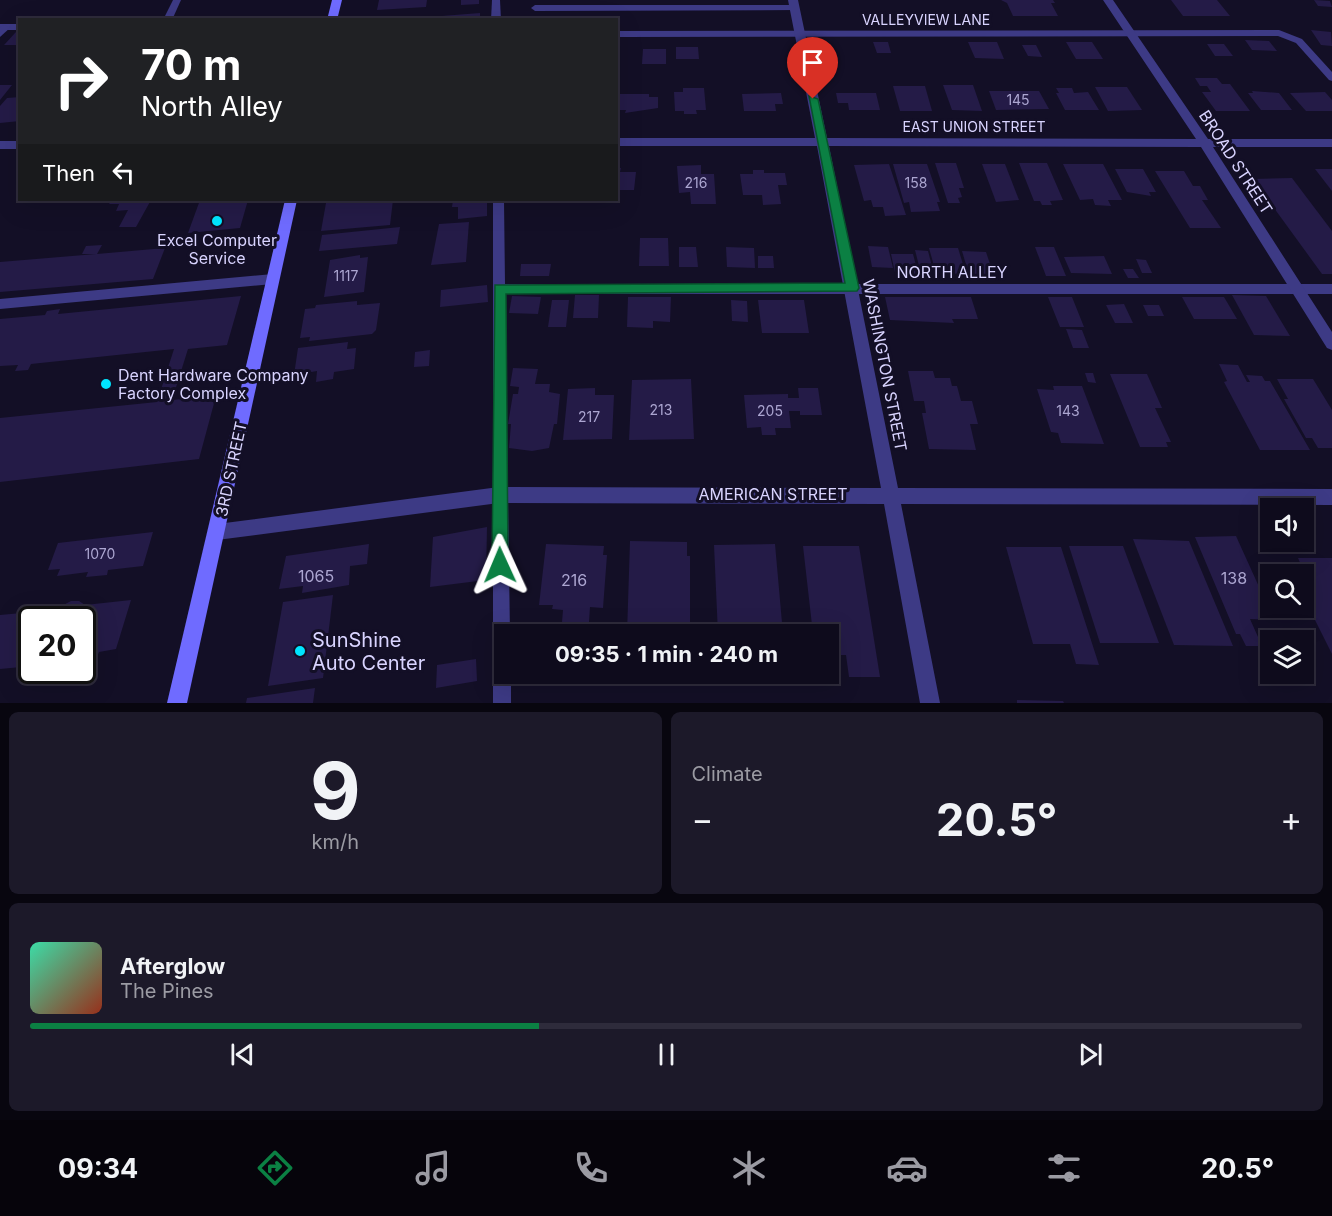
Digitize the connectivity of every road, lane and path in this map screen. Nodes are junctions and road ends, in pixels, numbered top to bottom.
1 (177, 0) edge
2 (337, 0) edge
3 (496, 0) edge
4 (1108, 0) edge
5 (794, 4) edge
6 (536, 8) dead end
7 (168, 18) edge
8 (332, 18) edge
9 (496, 18) edge
10 (18, 27) edge
11 (2, 30) edge
12 (618, 34) edge
13 (800, 34) junction
14 (1132, 34) junction
15 (1332, 78) edge
16 (618, 142) edge
17 (822, 142) junction
18 (1204, 142) junction
19 (1332, 143) edge
20 (0, 145) edge
21 (18, 145) edge
22 (291, 201) edge
23 (498, 201) edge
24 (273, 279) junction
25 (852, 288) junction
26 (499, 289) junction
27 (1298, 289) junction
28 (1332, 289) edge
29 (0, 304) edge
30 (1332, 344) edge
31 (891, 494) junction
32 (499, 495) junction
33 (1332, 497) edge
34 (217, 532) junction
35 (177, 703) edge
36 (502, 703) edge
37 (930, 703) edge

1 - 7 lane
2 - 8 main road
3 - 9 lane
4 - 14 street, BROAD STREET
5 - 6 lane
5 - 13 street, WASHINGTON STREET
10 - 11 lane
12 - 13 lane, VALLEYVIEW LANE
13 - 14 lane, VALLEYVIEW LANE
13 - 17 street, WASHINGTON STREET
14 - 15 lane, VALLEYVIEW LANE
14 - 18 street, BROAD STREET
16 - 17 street, EAST UNION STREET
17 - 18 street, EAST UNION STREET
17 - 25 street, WASHINGTON STREET
18 - 19 street, EAST UNION STREET
18 - 27 street, BROAD STREET
20 - 21 street
22 - 24 main road, 3RD STREET
23 - 26 lane
24 - 29 lane
24 - 34 main road, 3RD STREET
25 - 26 lane, NORTH ALLEY
25 - 27 lane, NORTH ALLEY
25 - 31 street, WASHINGTON STREET
26 - 32 lane
27 - 28 lane, NORTH ALLEY
27 - 30 street, BROAD STREET
31 - 32 street, AMERICAN STREET
31 - 33 street, AMERICAN STREET
31 - 37 street, WASHINGTON STREET
32 - 34 street, AMERICAN STREET
32 - 36 lane
34 - 35 main road, 3RD STREET

